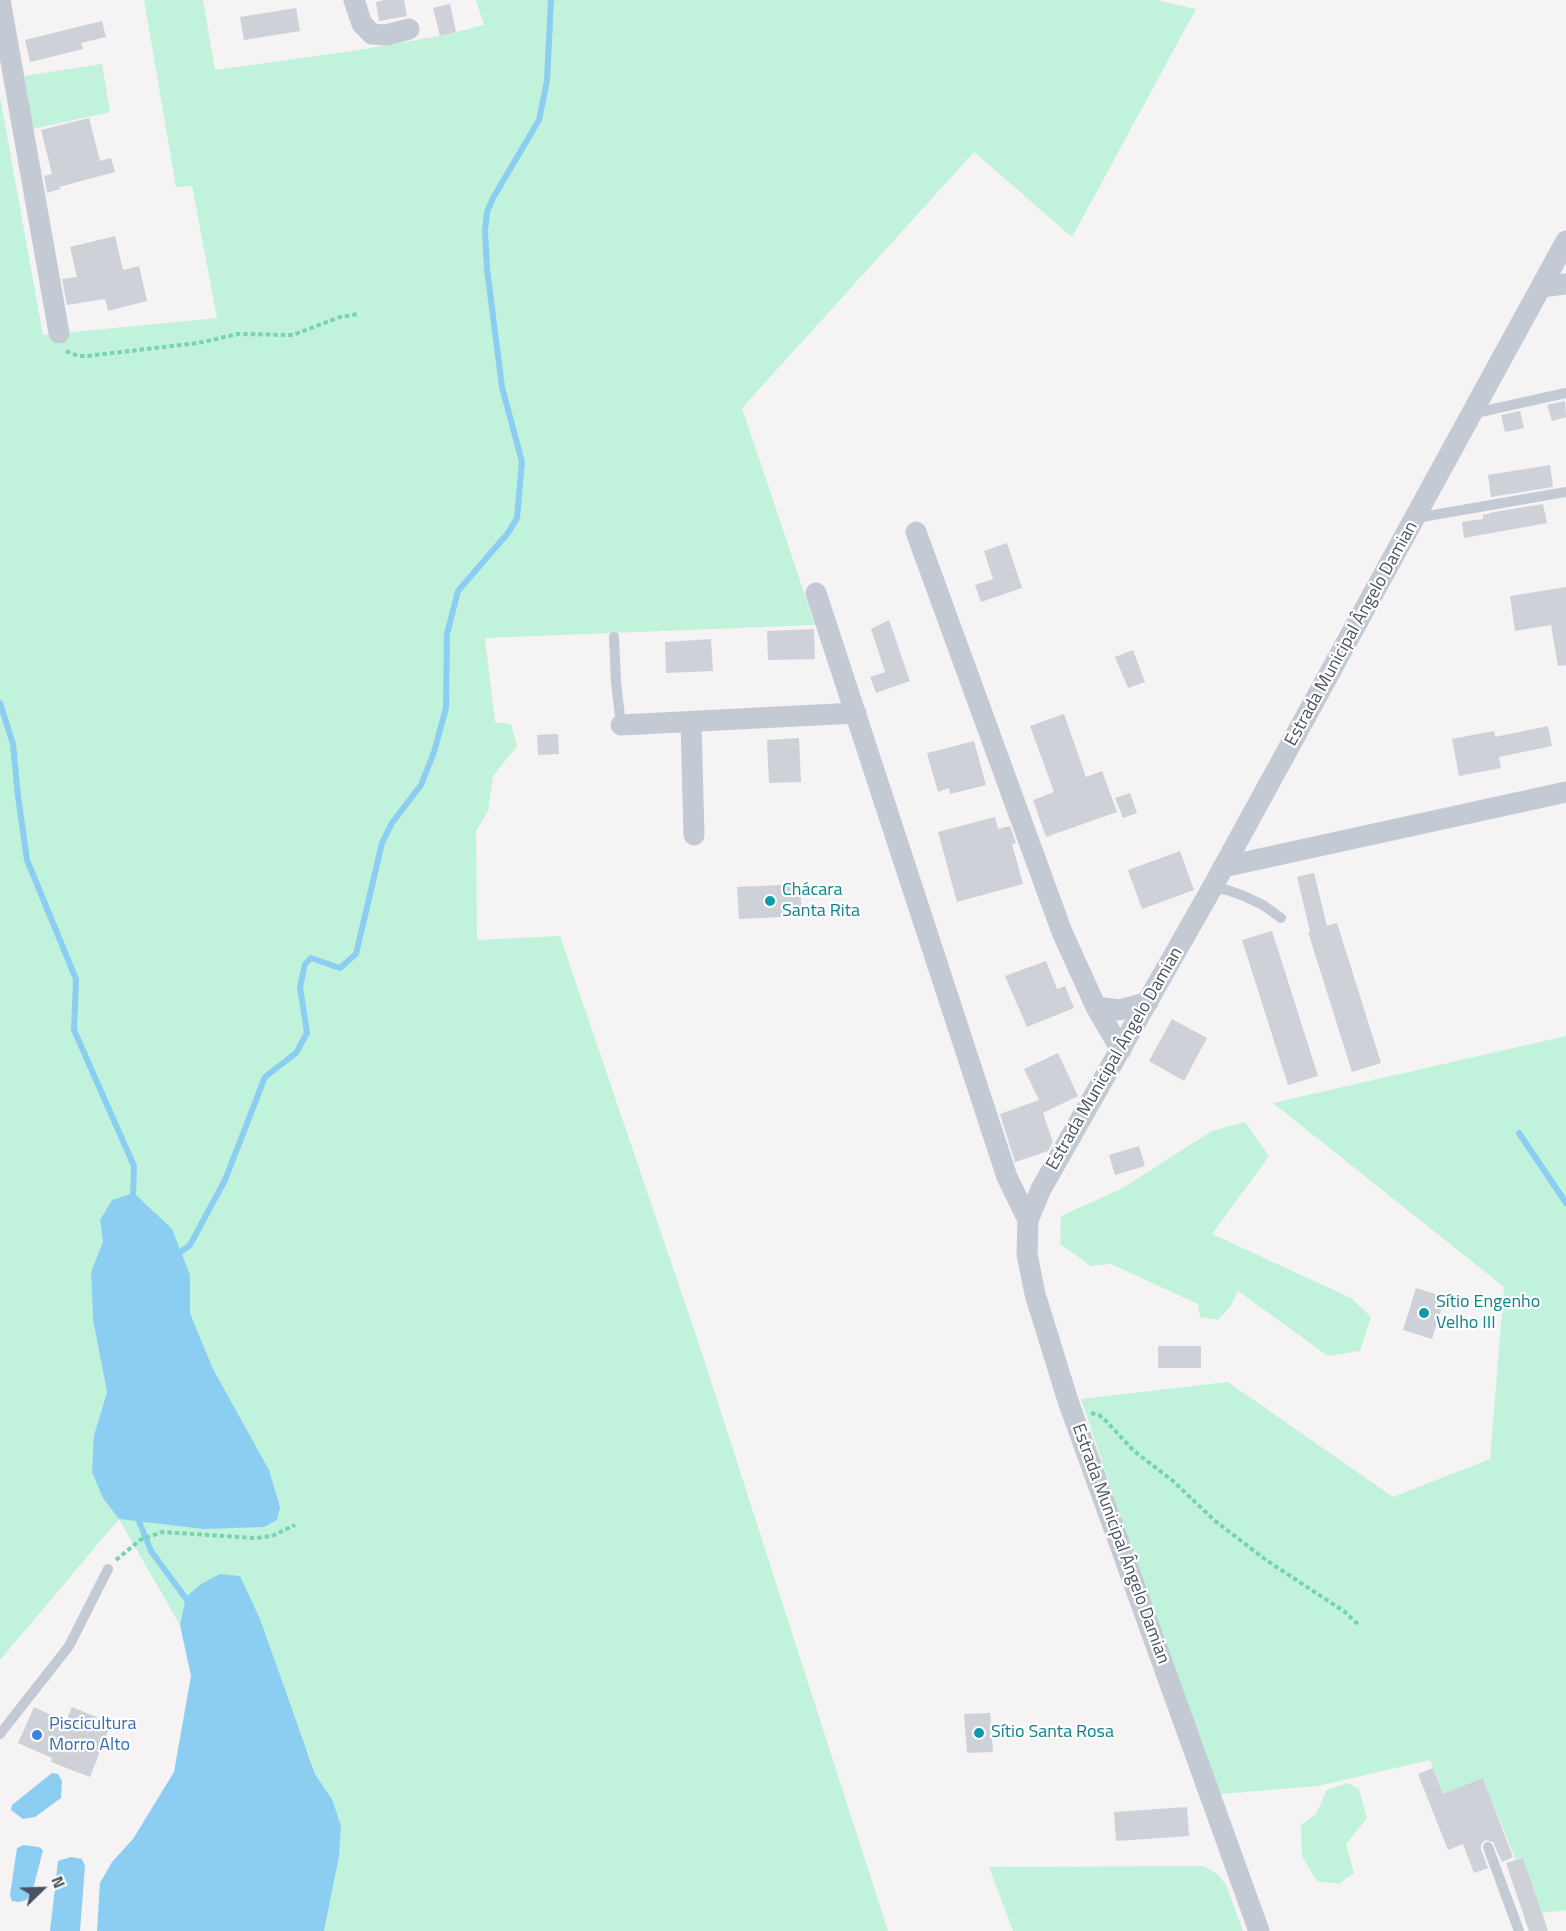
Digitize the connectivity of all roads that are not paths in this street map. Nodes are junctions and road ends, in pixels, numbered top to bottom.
1 (0, 0) edge
2 (354, 0) edge
3 (410, 29) dead end
4 (1566, 242) edge
5 (1566, 284) edge
6 (1541, 287) junction
7 (59, 333) road end
8 (1566, 393) edge
9 (1471, 414) junction
10 (1566, 492) edge
11 (1416, 519) junction
12 (916, 532) dead end
13 (816, 593) dead end
14 (614, 637) dead end
15 (856, 713) junction
16 (691, 723) junction
17 (621, 725) joint
18 (1566, 792) edge
19 (694, 835) dead end
20 (1222, 867) junction
21 (1212, 888) junction
22 (1281, 918) dead end
23 (1148, 1002) junction
24 (1096, 1007) junction
25 (1121, 1050) junction
26 (1028, 1220) junction
27 (108, 1569) road end
28 (0, 1734) edge
29 (1488, 1847) dead end
30 (1259, 1931) edge
31 (1519, 1931) edge

1 - 7 street
2 - 3 street
4 - 6 street, Estrada Municipal Ângelo Damian
5 - 6 street
6 - 9 street, Estrada Municipal Ângelo Damian
8 - 9 lane
9 - 11 street, Estrada Municipal Ângelo Damian
10 - 11 lane
11 - 20 street, Estrada Municipal Ângelo Damian
12 - 24 street
13 - 15 street
14 - 17 lane
15 - 16 street
15 - 26 street
16 - 17 street
16 - 19 street
18 - 20 street
20 - 21 street, Estrada Municipal Ângelo Damian
21 - 22 lane
21 - 23 street, Estrada Municipal Ângelo Damian
23 - 24 street
23 - 25 street, Estrada Municipal Ângelo Damian
24 - 25 street
25 - 26 street, Estrada Municipal Ângelo Damian
26 - 30 street, Estrada Municipal Ângelo Damian
27 - 28 lane
29 - 31 lane

